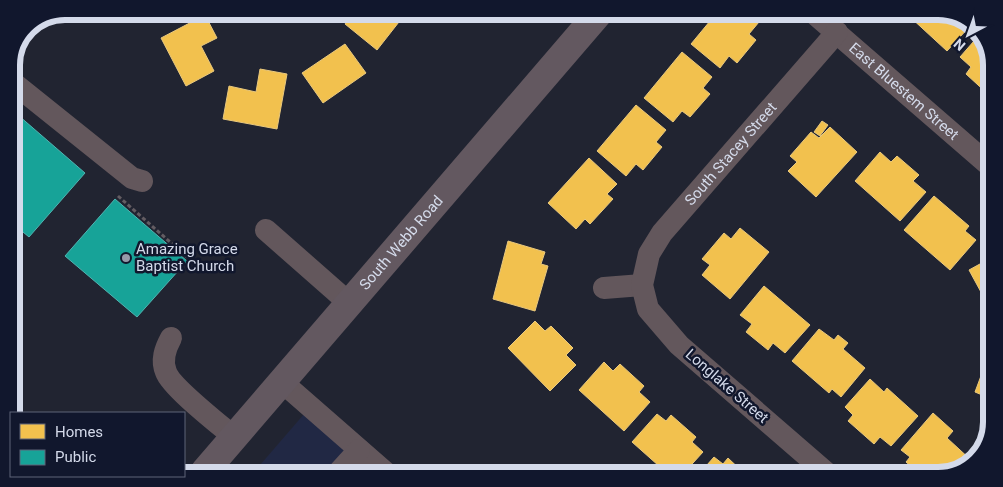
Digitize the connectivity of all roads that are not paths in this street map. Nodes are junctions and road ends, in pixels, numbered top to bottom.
1 (593, 20) edge
2 (822, 20) edge
3 (836, 32) junction
4 (20, 88) edge
5 (983, 160) edge
6 (142, 181) dead end
7 (266, 230) dead end
8 (642, 285) junction
9 (604, 288) dead end
10 (350, 303) junction
11 (171, 338) dead end
12 (282, 382) junction
13 (234, 437) junction
14 (359, 450) junction
15 (208, 467) edge
16 (344, 467) edge
17 (378, 467) edge
18 (820, 467) edge

1 - 10 main road, South Webb Road
2 - 3 street, East Bluestem Street
3 - 5 street, East Bluestem Street
3 - 8 street, South Stacey Street
4 - 6 street
7 - 10 street
8 - 9 street
8 - 18 street, Longlake Street
10 - 12 main road, South Webb Road
11 - 13 street
12 - 13 main road, South Webb Road
12 - 14 street
13 - 15 main road, South Webb Road
14 - 16 street
14 - 17 street

